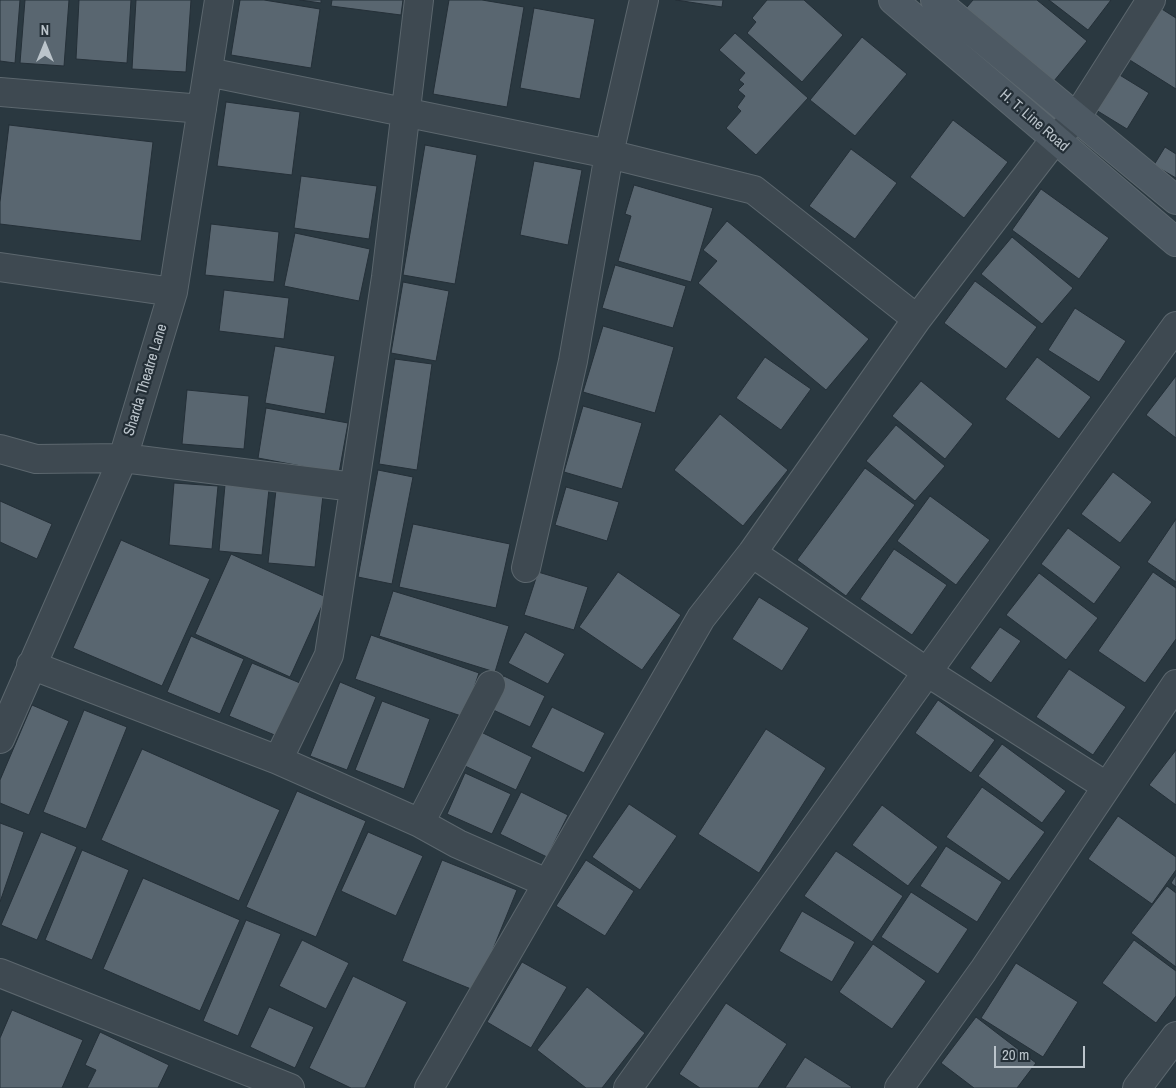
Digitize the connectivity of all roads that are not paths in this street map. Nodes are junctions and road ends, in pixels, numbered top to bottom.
1 (219, 0) edge
2 (419, 0) edge
3 (644, 0) edge
4 (893, 0) edge
5 (935, 0) edge
6 (1150, 0) edge
7 (208, 72) junction
8 (0, 92) edge
9 (202, 109) junction
10 (407, 111) junction
11 (1076, 118) junction
12 (1055, 139) junction
13 (609, 154) junction
14 (1176, 200) edge
15 (1176, 242) edge
16 (0, 267) edge
17 (173, 292) junction
18 (917, 319) junction
19 (1176, 326) edge
20 (0, 449) edge
21 (123, 458) junction
22 (354, 487) junction
23 (752, 554) junction
24 (526, 568) dead end
25 (32, 665) junction
26 (927, 672) junction
27 (1176, 684) edge
28 (490, 685) dead end
29 (0, 739) edge
30 (278, 760) junction
31 (1106, 786) junction
32 (420, 823) junction
33 (547, 883) junction
34 (0, 973) edge
35 (1176, 1036) edge
36 (290, 1088) edge
37 (429, 1088) edge
38 (628, 1088) edge
39 (900, 1088) edge
40 (1137, 1088) edge

1 - 7 street, Sharda Theatre Lane
2 - 10 street
3 - 13 street
4 - 12 street, H. T. Line Road
5 - 11 street, H. T. Line Road
6 - 11 street
7 - 9 street, Sharda Theatre Lane
7 - 10 street
8 - 9 street
9 - 17 street, Sharda Theatre Lane
10 - 13 street
10 - 22 street
11 - 12 street
11 - 14 street, H. T. Line Road
12 - 15 street, H. T. Line Road
12 - 18 street
13 - 18 street
13 - 24 street
16 - 17 street
17 - 21 street, Sharda Theatre Lane
18 - 23 street
19 - 26 street
20 - 21 street
21 - 22 street
21 - 25 street, Sharda Theatre Lane
22 - 30 street
23 - 26 street
23 - 33 street
25 - 29 street, Sharda Theatre Lane
25 - 30 street
26 - 31 street
26 - 38 street
27 - 31 street
28 - 32 street
30 - 32 street
31 - 39 street
32 - 33 street
33 - 37 street
34 - 36 street
35 - 40 street

